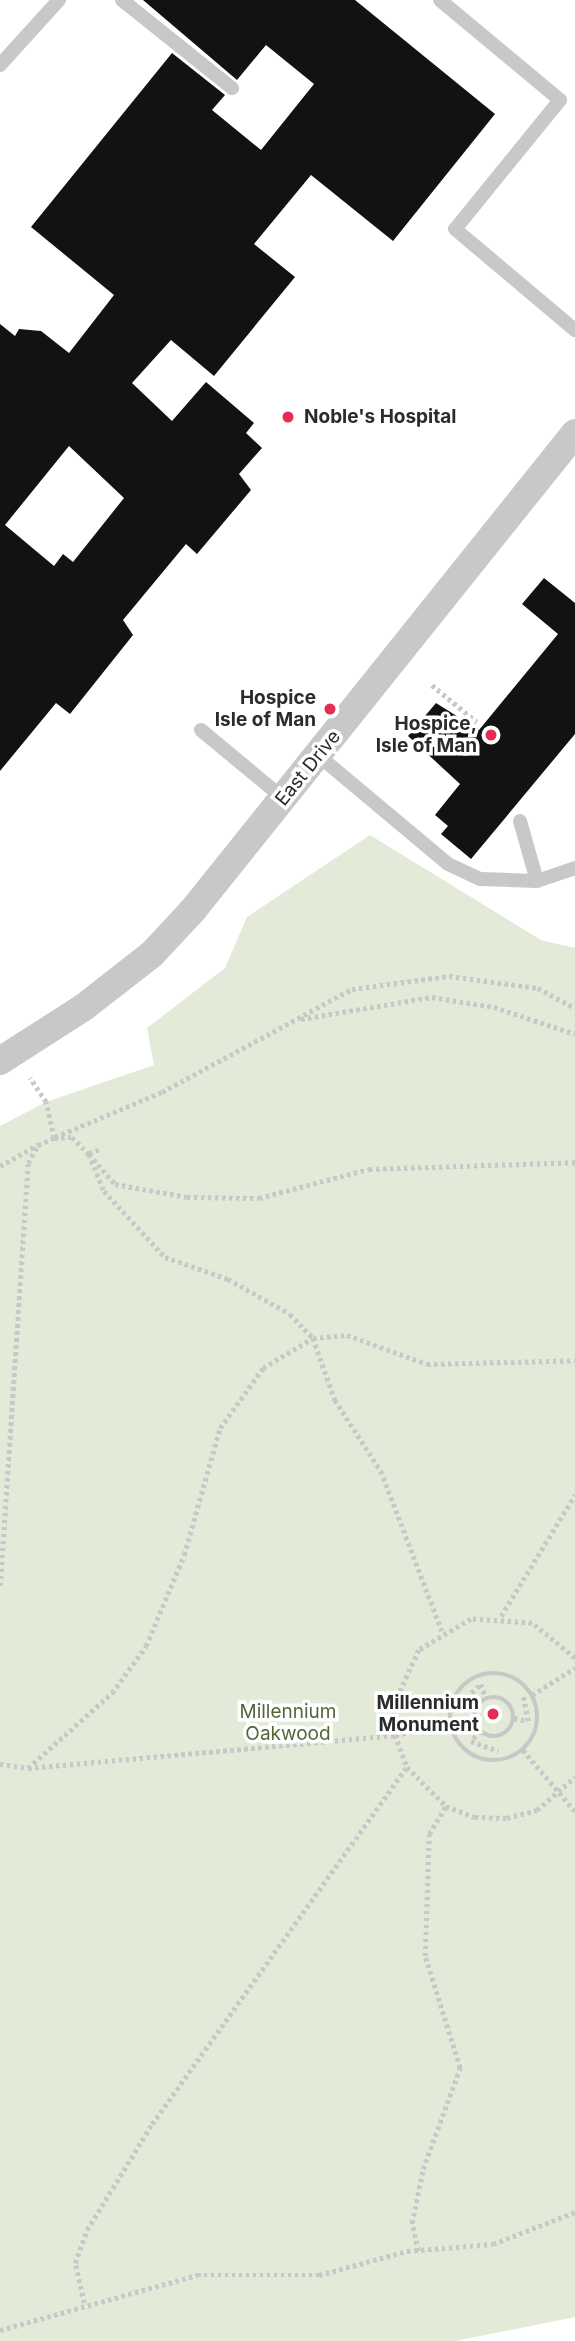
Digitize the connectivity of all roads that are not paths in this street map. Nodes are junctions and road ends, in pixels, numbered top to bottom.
1 (59, 0) edge
2 (121, 0) edge
3 (440, 0) edge
4 (0, 65) edge
5 (232, 88) dead end
6 (575, 330) edge
7 (575, 433) edge
8 (201, 730) dead end
9 (319, 756) junction
10 (283, 798) junction
11 (520, 821) dead end
12 (575, 867) edge
13 (537, 881) junction
14 (7, 1058) edge

1 - 4 lane
2 - 5 lane
3 - 6 lane
7 - 9 street, East Drive
8 - 10 lane
9 - 10 street, East Drive
9 - 13 lane
10 - 14 street, East Drive
11 - 13 lane
12 - 13 lane

